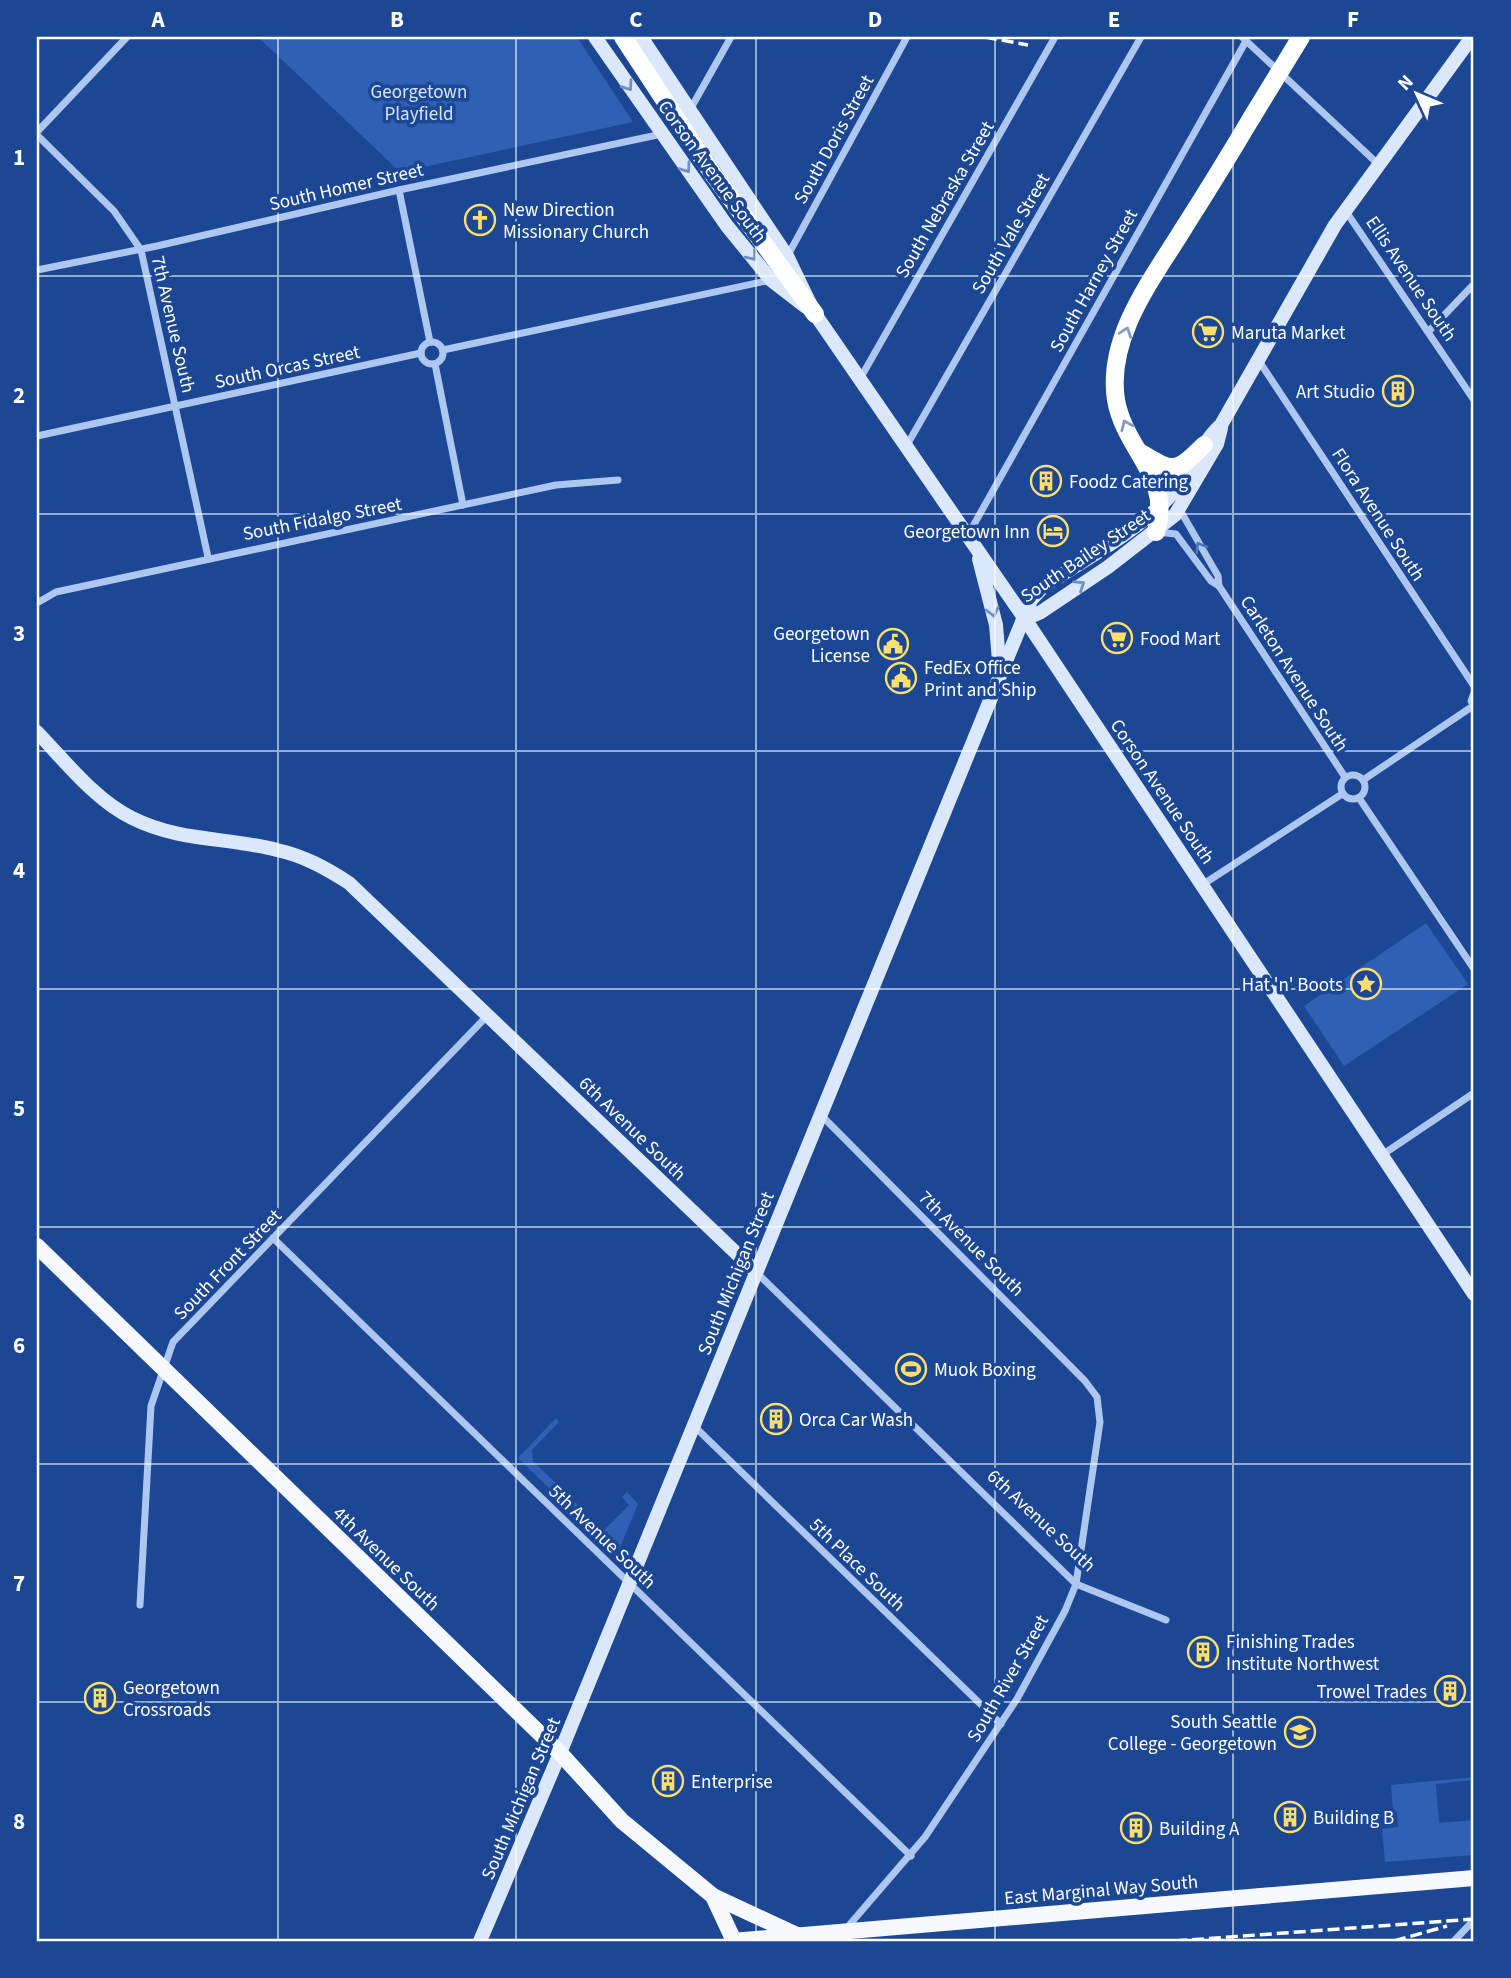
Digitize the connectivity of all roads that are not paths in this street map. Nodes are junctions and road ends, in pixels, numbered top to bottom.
1 (127, 37) edge
2 (595, 37) edge
3 (623, 37) edge
4 (641, 37) edge
5 (731, 37) edge
6 (907, 37) edge
7 (1055, 37) edge
8 (1141, 37) edge
9 (1301, 37) edge
10 (1472, 37) edge
11 (1244, 39) edge
12 (691, 108) junction
13 (37, 134) edge
14 (662, 134) junction
15 (1377, 163) junction
16 (399, 190) junction
17 (1345, 209) junction
18 (141, 250) junction
19 (787, 256) junction
20 (37, 270) edge
21 (771, 280) junction
22 (1474, 284) edge
23 (815, 314) junction
24 (1429, 331) junction
25 (430, 342) junction
26 (443, 351) junction
27 (421, 353) junction
28 (1258, 360) junction
29 (435, 364) junction
30 (861, 377) junction
31 (1474, 400) edge
32 (176, 407) junction
33 (1221, 425) junction
34 (37, 436) edge
35 (907, 445) junction
36 (1204, 445) junction
37 (1138, 451) junction
38 (618, 480) dead end
39 (463, 505) junction
40 (1170, 506) junction
41 (1156, 532) junction
42 (972, 541) junction
43 (208, 557) junction
44 (1219, 586) junction
45 (37, 603) edge
46 (1025, 619) junction
47 (1001, 678) junction
48 (1474, 686) edge
49 (1474, 693) edge
50 (1474, 707) edge
51 (37, 732) edge
52 (1345, 777) junction
53 (1363, 780) junction
54 (1342, 794) junction
55 (1359, 798) junction
56 (1202, 885) junction
57 (1474, 969) edge
58 (488, 1015) junction
59 (1474, 1093) edge
60 (821, 1115) junction
61 (1382, 1155) junction
62 (273, 1238) junction
63 (37, 1246) edge
64 (756, 1272) junction
65 (1474, 1294) edge
66 (162, 1368) junction
67 (1097, 1397) joint
68 (693, 1426) junction
69 (629, 1583) junction
70 (1076, 1584) junction
71 (140, 1605) dead end
72 (1166, 1620) dead end
73 (1001, 1724) junction
74 (560, 1754) junction
75 (911, 1856) junction
76 (1474, 1878) edge
77 (713, 1896) junction
78 (1474, 1920) edge
79 (842, 1933) junction
80 (798, 1939) edge
81 (480, 1941) edge
82 (734, 1941) edge
83 (1454, 1941) edge

1 - 13 street
2 -> 14 main road, Corson Avenue South
3 - 23 highway
4 - 12 main road, Corson Avenue South
5 - 12 street
6 - 19 street, South Doris Street
7 - 30 street, South Nebraska Street
8 - 35 street, South Vale Street
37 -> 9 highway, bridge
10 - 15 main road, South Bailey Street
11 - 15 street
11 - 42 street, South Harney Street
12 - 19 main road, Corson Avenue South
13 - 18 street, 7th Avenue South
14 - 16 street, South Homer Street
14 -> 21 main road, Corson Avenue South
15 - 17 main road, South Bailey Street
16 - 18 street, South Homer Street
16 - 25 street
17 - 24 street, Ellis Avenue South
17 - 28 main road, South Bailey Street
18 - 20 street, South Homer Street
18 - 32 street, 7th Avenue South
19 - 23 main road, Corson Avenue South
21 - 23 main road, Corson Avenue South
21 - 26 street
22 - 24 street
23 - 30 main road, Corson Avenue South
24 - 31 street, Ellis Avenue South
25 - 26 street
25 - 27 street
26 - 29 street
27 - 29 street
27 - 32 street, South Orcas Street
28 - 33 main road, South Bailey Street
28 - 48 street, Flora Avenue South
29 - 39 street
30 - 35 main road, Corson Avenue South
32 - 34 street, South Orcas Street
32 - 43 street, 7th Avenue South
33 - 36 main road, South Bailey Street
33 - 40 main road, South Bailey Street
35 - 42 main road, Corson Avenue South
36 - 37 highway
36 - 40 main road, South Bailey Street
37 - 40 highway
38 - 39 street, South Fidalgo Street
39 - 43 street, South Fidalgo Street
40 - 41 highway
44 -> 40 street, Carleton Avenue South
40 - 46 main road, South Bailey Street
41 - 44 street, Carleton Avenue South
46 -> 41 main road, South Bailey Street
42 - 46 main road, Corson Avenue South
42 -> 47 main road
43 - 45 street, South Fidalgo Street
44 - 52 street, Carleton Avenue South
46 - 47 main road, South Michigan Street
46 - 56 main road, Corson Avenue South
47 - 60 main road, South Michigan Street
49 - 50 street
50 - 53 street
51 - 58 main road, 6th Avenue South
52 - 53 street
52 - 54 street
53 - 55 street
54 - 55 street
54 - 56 street
55 - 57 street
56 - 61 main road, Corson Avenue South
58 - 62 street, South Front Street
58 - 64 main road, 6th Avenue South
59 - 61 street
60 - 64 main road, South Michigan Street
60 - 67 street, 7th Avenue South
61 - 65 main road, Corson Avenue South
62 - 66 street, South Front Street
62 - 69 street, 5th Avenue South
63 - 66 main road, 4th Avenue South
64 - 68 main road, South Michigan Street
64 - 70 street, 6th Avenue South
66 - 71 street, South Front Street
66 - 74 main road, 4th Avenue South
67 - 70 street, South River Street
68 - 69 main road, South Michigan Street
68 - 73 street, 5th Place South
69 - 74 main road, South Michigan Street
69 - 75 street, 5th Avenue South
70 - 72 street, 6th Avenue South
70 - 73 street, South River Street
73 - 75 street, South River Street
74 - 77 main road, 4th Avenue South
74 - 81 main road, South Michigan Street
75 - 79 street, South River Street
76 - 79 main road, East Marginal Way South
77 - 80 main road, 4th Avenue South
77 - 82 main road, 4th Avenue South
78 - 83 street
79 - 80 main road, East Marginal Way South
80 - 82 main road, East Marginal Way South

